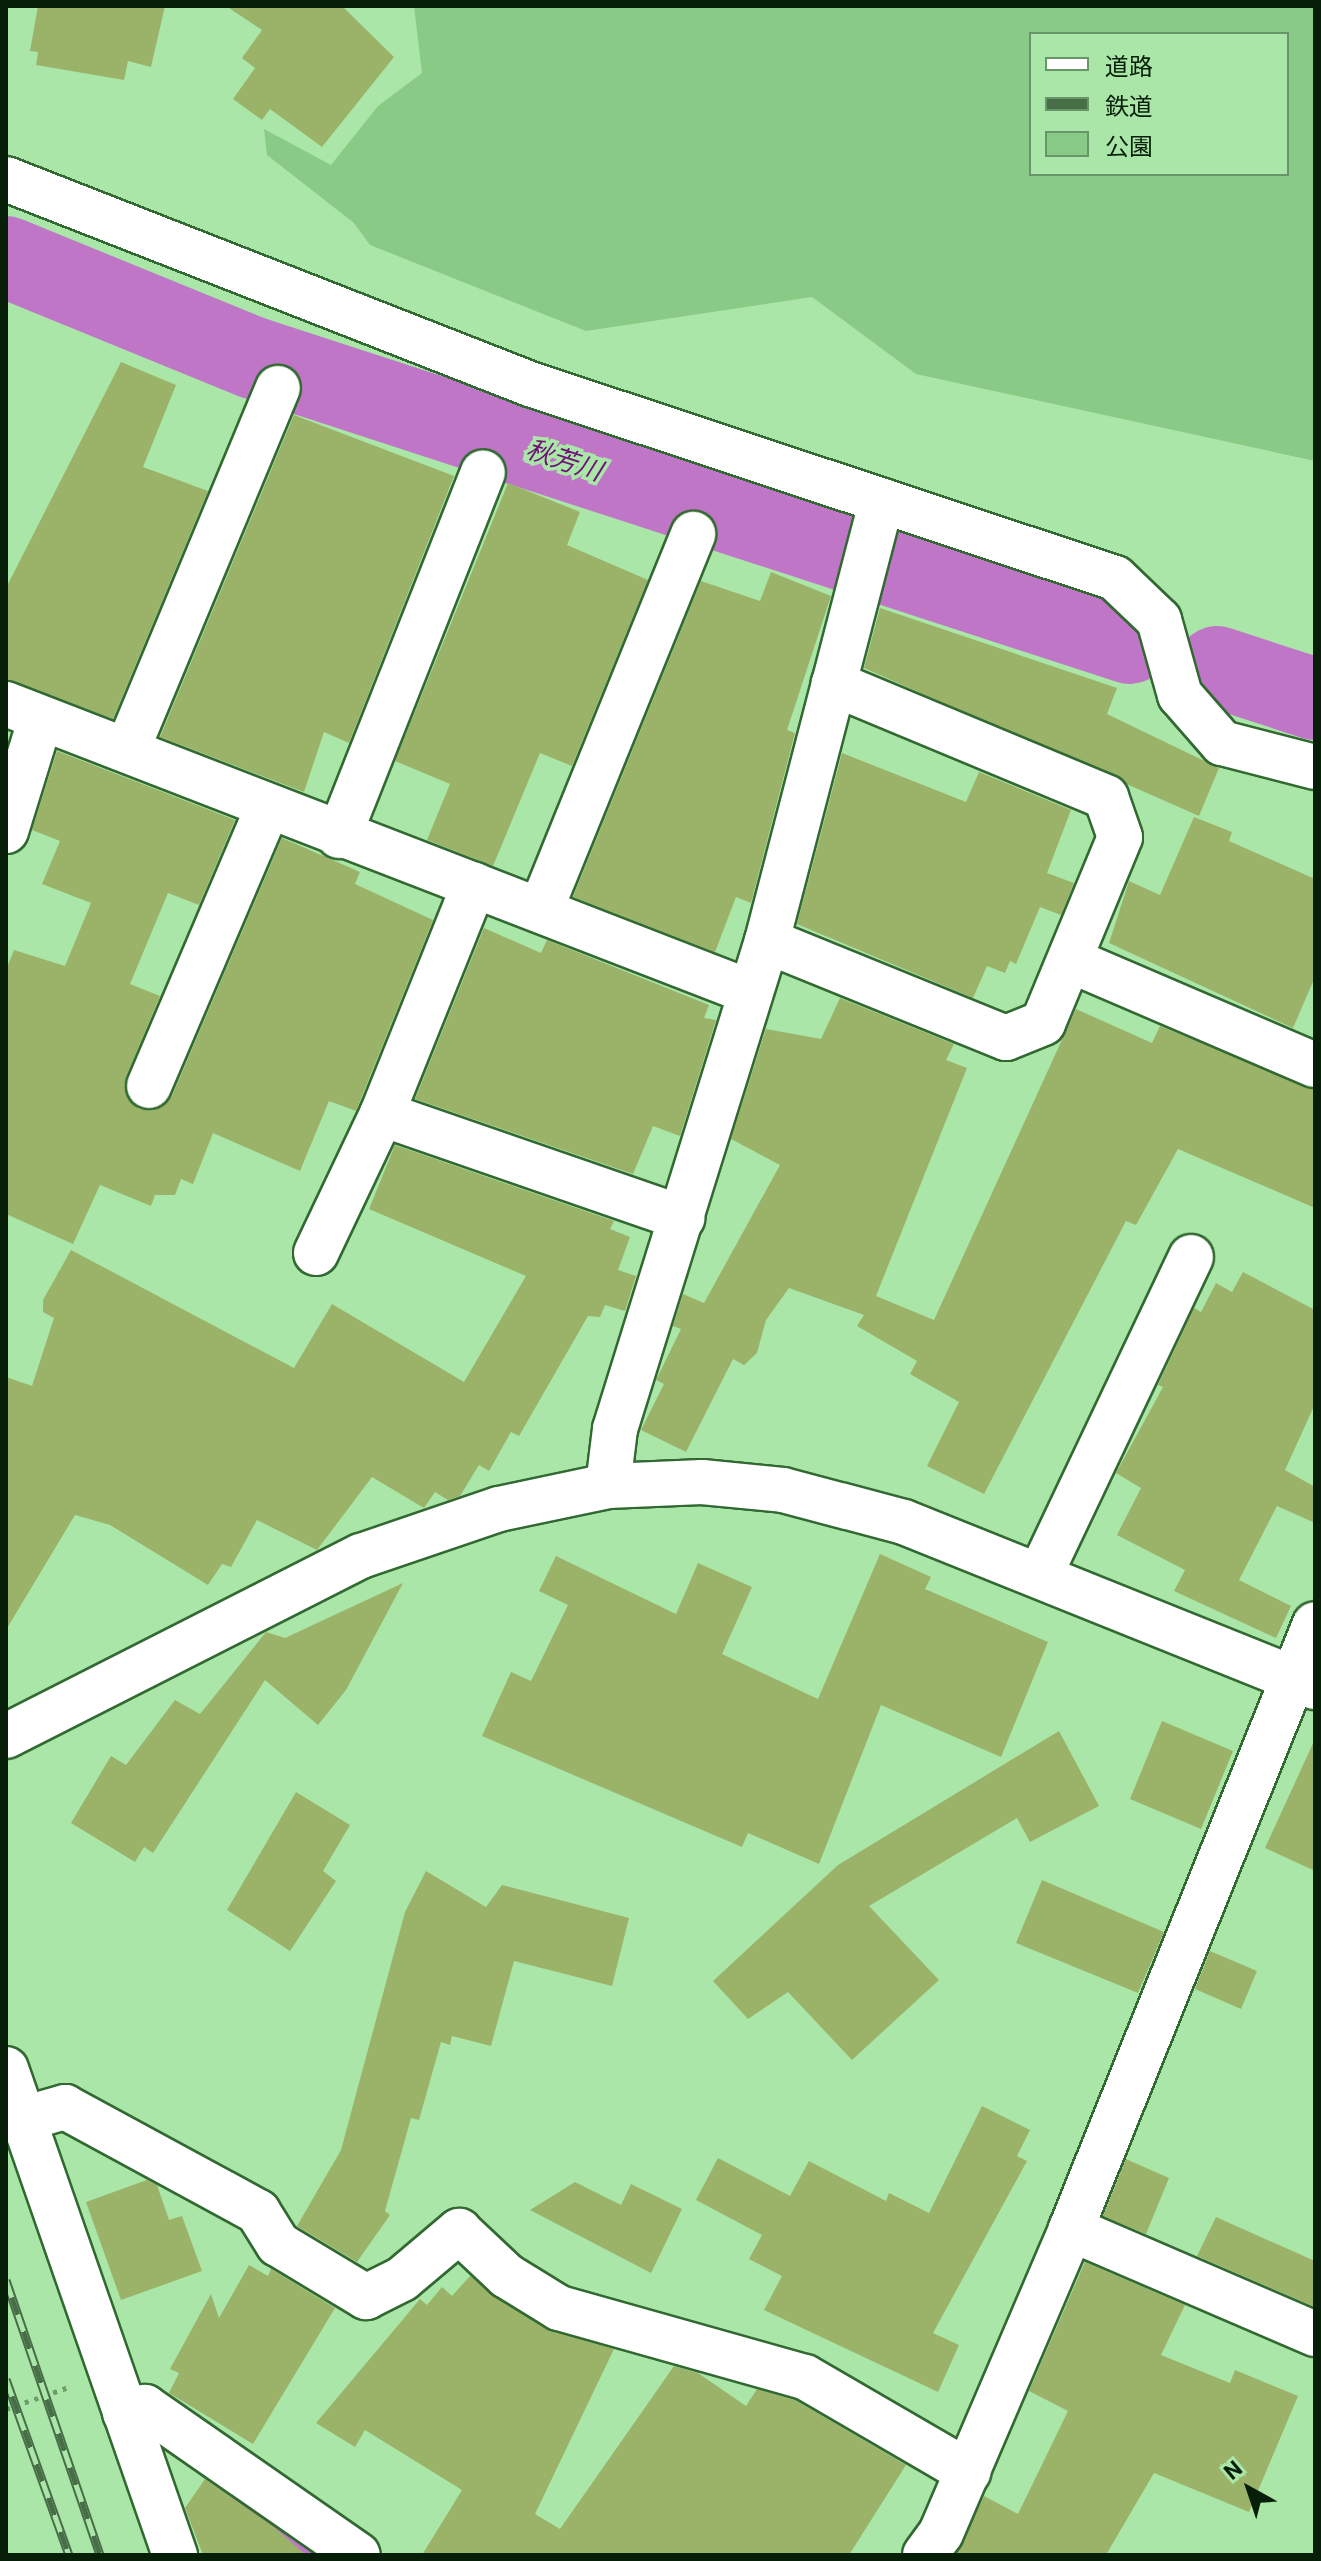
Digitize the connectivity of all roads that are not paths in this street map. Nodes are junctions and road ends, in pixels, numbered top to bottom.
1 (6, 179) edge
2 (278, 388) dead end
3 (483, 472) dead end
4 (876, 512) junction
5 (693, 534) dead end
6 (834, 684) junction
7 (24, 711) edge
8 (128, 748) junction
9 (1315, 767) edge
10 (268, 807) junction
11 (6, 831) edge
12 (339, 836) junction
13 (474, 885) junction
14 (541, 909) junction
15 (767, 941) junction
16 (1072, 961) junction
17 (750, 992) junction
18 (1315, 1065) edge
19 (149, 1086) dead end
20 (382, 1114) junction
21 (683, 1218) junction
22 (316, 1253) dead end
23 (1191, 1257) dead end
24 (608, 1486) junction
25 (1040, 1575) junction
26 (1315, 1624) edge
27 (1304, 1683) edge
28 (6, 1736) edge
29 (6, 2069) edge
30 (23, 2119) junction
31 (1071, 2229) junction
32 (1315, 2334) edge
33 (125, 2413) junction
34 (968, 2472) junction
35 (175, 2555) edge
36 (358, 2555) edge
37 (925, 2555) edge

1 - 4 street
2 - 8 street
3 - 12 street
4 - 6 street
4 - 9 street
5 - 14 street
6 - 15 street
6 - 16 street
7 - 8 street
7 - 11 street
8 - 10 street
10 - 12 street
10 - 19 street
12 - 13 street
13 - 14 street
13 - 20 street
14 - 17 street
15 - 16 street
15 - 17 street
16 - 18 street
17 - 21 street
20 - 21 street
20 - 22 street
21 - 24 street
23 - 25 street
24 - 25 street
24 - 28 street
25 - 27 street
26 - 27 street
27 - 31 street
29 - 30 street
30 - 33 street
30 - 34 street
31 - 32 street
31 - 34 street
33 - 35 street
33 - 36 street
34 - 37 street

